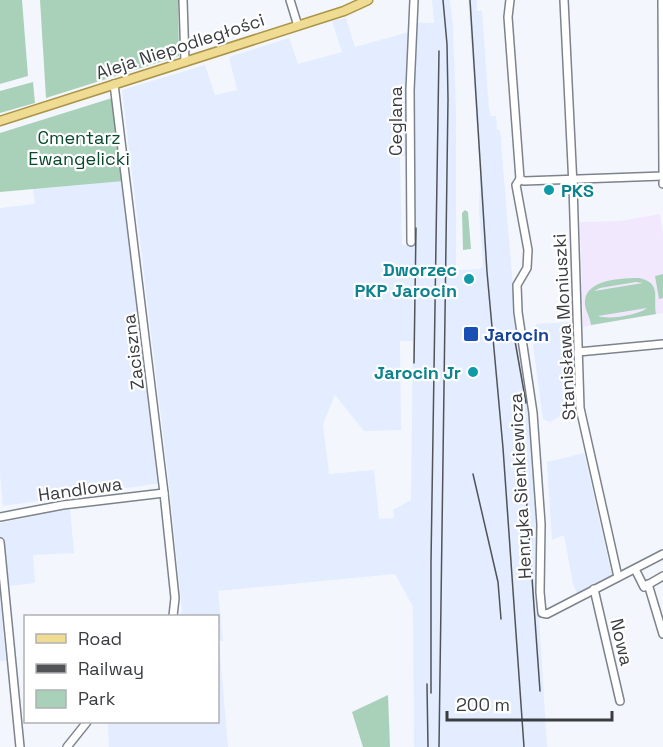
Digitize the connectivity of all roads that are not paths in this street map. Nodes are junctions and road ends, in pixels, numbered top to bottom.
1 (183, 0) edge
2 (290, 0) edge
3 (368, 0) edge
4 (414, 0) edge
5 (510, 0) edge
6 (564, 0) edge
7 (662, 0) edge
8 (298, 26) junction
9 (185, 62) junction
10 (114, 84) junction
11 (0, 121) edge
12 (663, 171) edge
13 (663, 176) edge
14 (520, 179) junction
15 (573, 179) junction
16 (411, 243) dead end
17 (663, 344) edge
18 (578, 352) junction
19 (164, 493) junction
20 (0, 517) edge
21 (0, 542) edge
22 (663, 554) edge
23 (635, 569) junction
24 (663, 576) edge
25 (618, 577) junction
26 (648, 584) junction
27 (594, 590) junction
28 (173, 615) edge
29 (663, 634) edge
30 (620, 701) dead end
31 (86, 723) edge
32 (20, 747) edge
33 (67, 747) edge

1 - 9 street
2 - 8 street
3 - 8 main road, Aleja Niepodległości
4 - 16 street, Ceglana
5 - 14 street, Henryka Sienkiewicza
6 - 15 street, Stanisława Moniuszki
7 - 12 street
8 - 9 main road, Aleja Niepodległości
9 - 10 main road, Aleja Niepodległości
10 - 11 main road, Aleja Niepodległości
10 - 19 street, Zaciszna
13 - 15 street
14 - 15 street
14 - 27 street, Henryka Sienkiewicza
15 - 18 street, Stanisława Moniuszki
17 - 18 street
18 - 25 street, Stanisława Moniuszki
19 - 20 street, Handlowa
19 - 28 street, Zaciszna
21 - 32 street
22 - 23 street
23 - 25 street
23 - 26 street
24 - 26 street
25 - 27 street
26 - 29 street
27 - 30 street, Nowa
31 - 33 street

